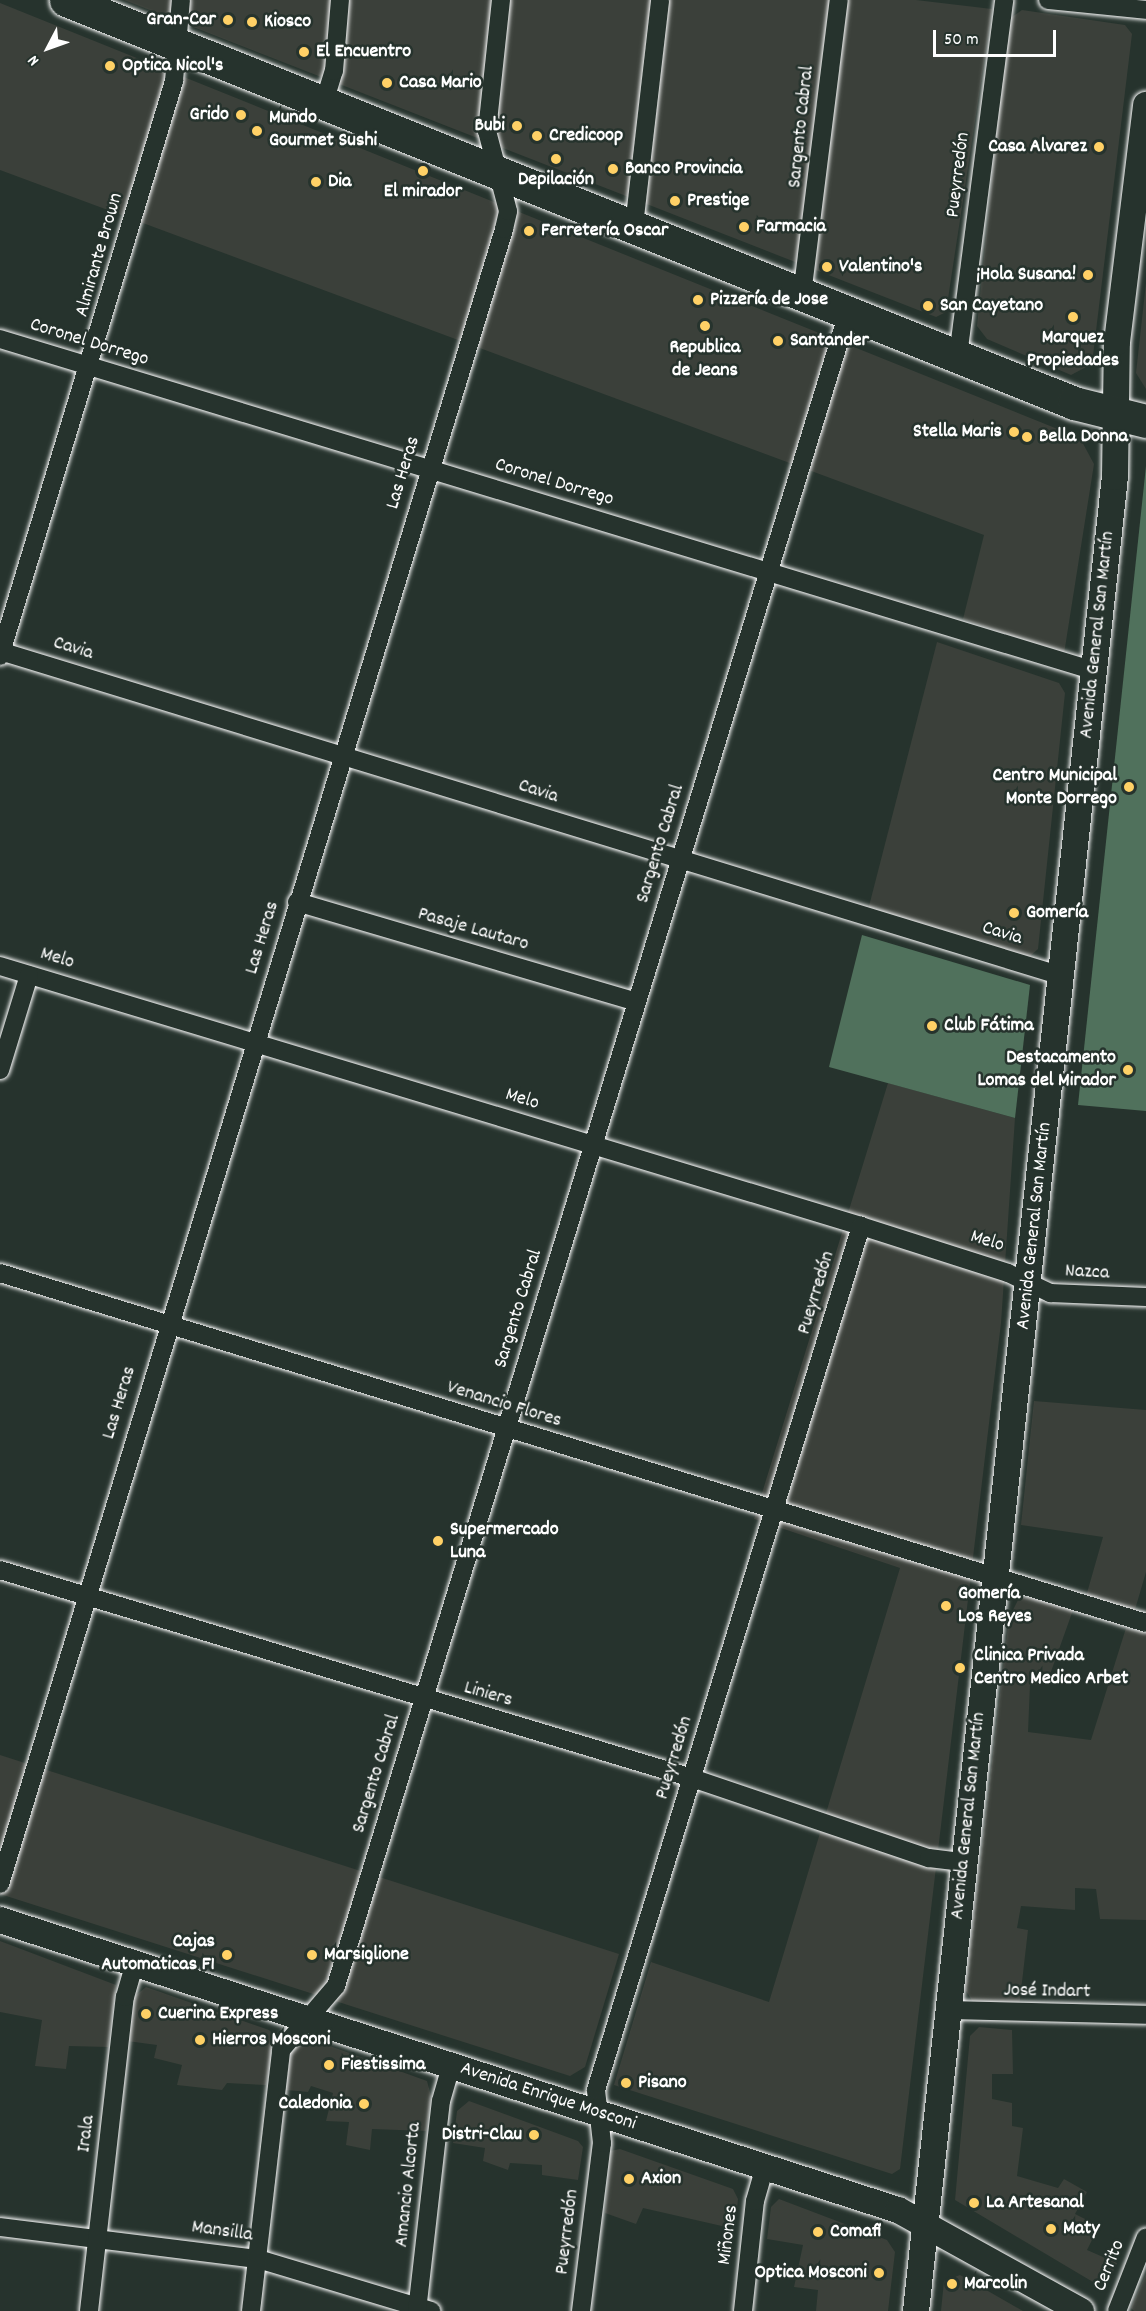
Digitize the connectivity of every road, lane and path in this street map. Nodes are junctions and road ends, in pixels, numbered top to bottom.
1 (66, 0) edge
2 (181, 0) edge
3 (340, 0) edge
4 (501, 0) edge
5 (660, 0) edge
6 (839, 0) edge
7 (1004, 0) edge
8 (1048, 0) edge
9 (1146, 10) edge
10 (180, 46) junction
11 (1146, 105) edge
12 (323, 106) junction
13 (500, 175) junction
14 (634, 226) junction
15 (802, 295) junction
16 (848, 312) junction
17 (0, 339) edge
18 (958, 356) junction
19 (91, 368) junction
20 (1132, 418) edge
21 (429, 469) junction
22 (766, 571) junction
23 (0, 653) edge
24 (1095, 670) junction
25 (342, 754) junction
26 (680, 861) junction
27 (297, 902) junction
28 (0, 966) edge
29 (29, 975) junction
30 (1062, 976) junction
31 (637, 1002) junction
32 (254, 1042) junction
33 (0, 1070) edge
34 (594, 1145) junction
35 (861, 1226) junction
36 (0, 1273) edge
37 (1029, 1283) junction
38 (1146, 1297) edge
39 (166, 1326) junction
40 (505, 1428) junction
41 (772, 1513) junction
42 (0, 1570) edge
43 (996, 1577) junction
44 (85, 1595) junction
45 (1146, 1623) edge
46 (424, 1699) junction
47 (692, 1778) junction
48 (963, 1862) junction
49 (0, 1884) edge
50 (0, 1920) edge
51 (135, 1963) junction
52 (948, 2010) junction
53 (1146, 2015) edge
54 (306, 2019) junction
55 (450, 2065) junction
56 (598, 2114) junction
57 (765, 2166) junction
58 (925, 2222) junction
59 (0, 2227) edge
60 (1146, 2237) edge
61 (97, 2238) junction
62 (258, 2259) junction
63 (422, 2310) edge
64 (89, 2311) edge
65 (251, 2311) edge
66 (581, 2311) edge
67 (742, 2311) edge
68 (916, 2311) edge
69 (1081, 2311) edge
70 (1117, 2311) edge

1 - 10 highway
2 - 10 street, Almirante Brown
3 - 12 street
4 - 13 street, Las Heras
5 - 14 street
6 - 15 street, Sargento Cabral
7 - 18 street, Pueyrredón
8 - 9 street
10 - 12 highway
10 - 19 street, Almirante Brown
11 - 20 main road, Avenida General San Martín
12 - 13 highway
13 - 14 highway
13 - 21 street, Las Heras
14 - 15 highway
15 - 16 highway
16 - 18 highway
16 - 22 street, Sargento Cabral
17 - 19 street, Coronel Dorrego
18 - 20 highway
19 - 21 street, Coronel Dorrego
19 - 23 street, Almirante Brown
20 - 24 main road, Avenida General San Martín
21 - 22 street, Coronel Dorrego
21 - 25 street, Las Heras
22 - 24 street, Coronel Dorrego
22 - 26 street, Sargento Cabral
23 - 25 street, Cavia
24 - 30 main road, Avenida General San Martín
25 - 26 street, Cavia
25 - 27 street, Las Heras
26 - 30 street, Cavia
26 - 31 street, Sargento Cabral
27 - 31 street, Pasaje Lautaro
27 - 32 street, Las Heras
28 - 29 street, Melo
29 - 32 street, Melo
29 - 33 street
30 - 37 main road, Avenida General San Martín
31 - 34 street, Sargento Cabral
32 - 34 street, Melo
32 - 39 street, Las Heras
34 - 35 street, Melo
34 - 40 street, Sargento Cabral
35 - 37 street, Melo
35 - 41 street, Pueyrredón
36 - 39 street, Venancio Flores
37 - 38 street, Nazca
37 - 43 main road, Avenida General San Martín
39 - 40 street, Venancio Flores
39 - 44 street, Las Heras
40 - 41 street, Venancio Flores
40 - 46 street, Sargento Cabral
41 - 43 street, Venancio Flores
41 - 47 street, Pueyrredón
42 - 44 street, Liniers
43 - 45 street, Venancio Flores
43 - 48 main road, Avenida General San Martín
44 - 46 street, Liniers
44 - 49 street, Las Heras
46 - 47 street, Liniers
46 - 54 street, Sargento Cabral
47 - 48 street, Liniers
47 - 56 street, Pueyrredón
48 - 52 main road, Avenida General San Martín
50 - 51 main road, Avenida Enrique Mosconi
51 - 54 main road, Avenida Enrique Mosconi
51 - 61 street, Irala
52 - 53 street, José Indart
52 - 58 main road, Avenida General San Martín
54 - 55 main road, Avenida Enrique Mosconi
54 - 62 street, Sargento Cabral
55 - 56 main road, Avenida Enrique Mosconi
55 - 63 street, Amancio Alcorta
56 - 57 main road, Avenida Enrique Mosconi
56 - 66 street, Pueyrredón
57 - 58 main road, Avenida Enrique Mosconi
57 - 67 street, Miñones
58 - 68 main road, Avenida General San Martín
58 - 69 main road, Avenida Enrique Mosconi
59 - 61 street, Mansilla
60 - 70 street, Cerrito
61 - 62 street, Mansilla
61 - 64 street, Irala
62 - 63 street, Mansilla
62 - 65 street, Sargento Cabral

